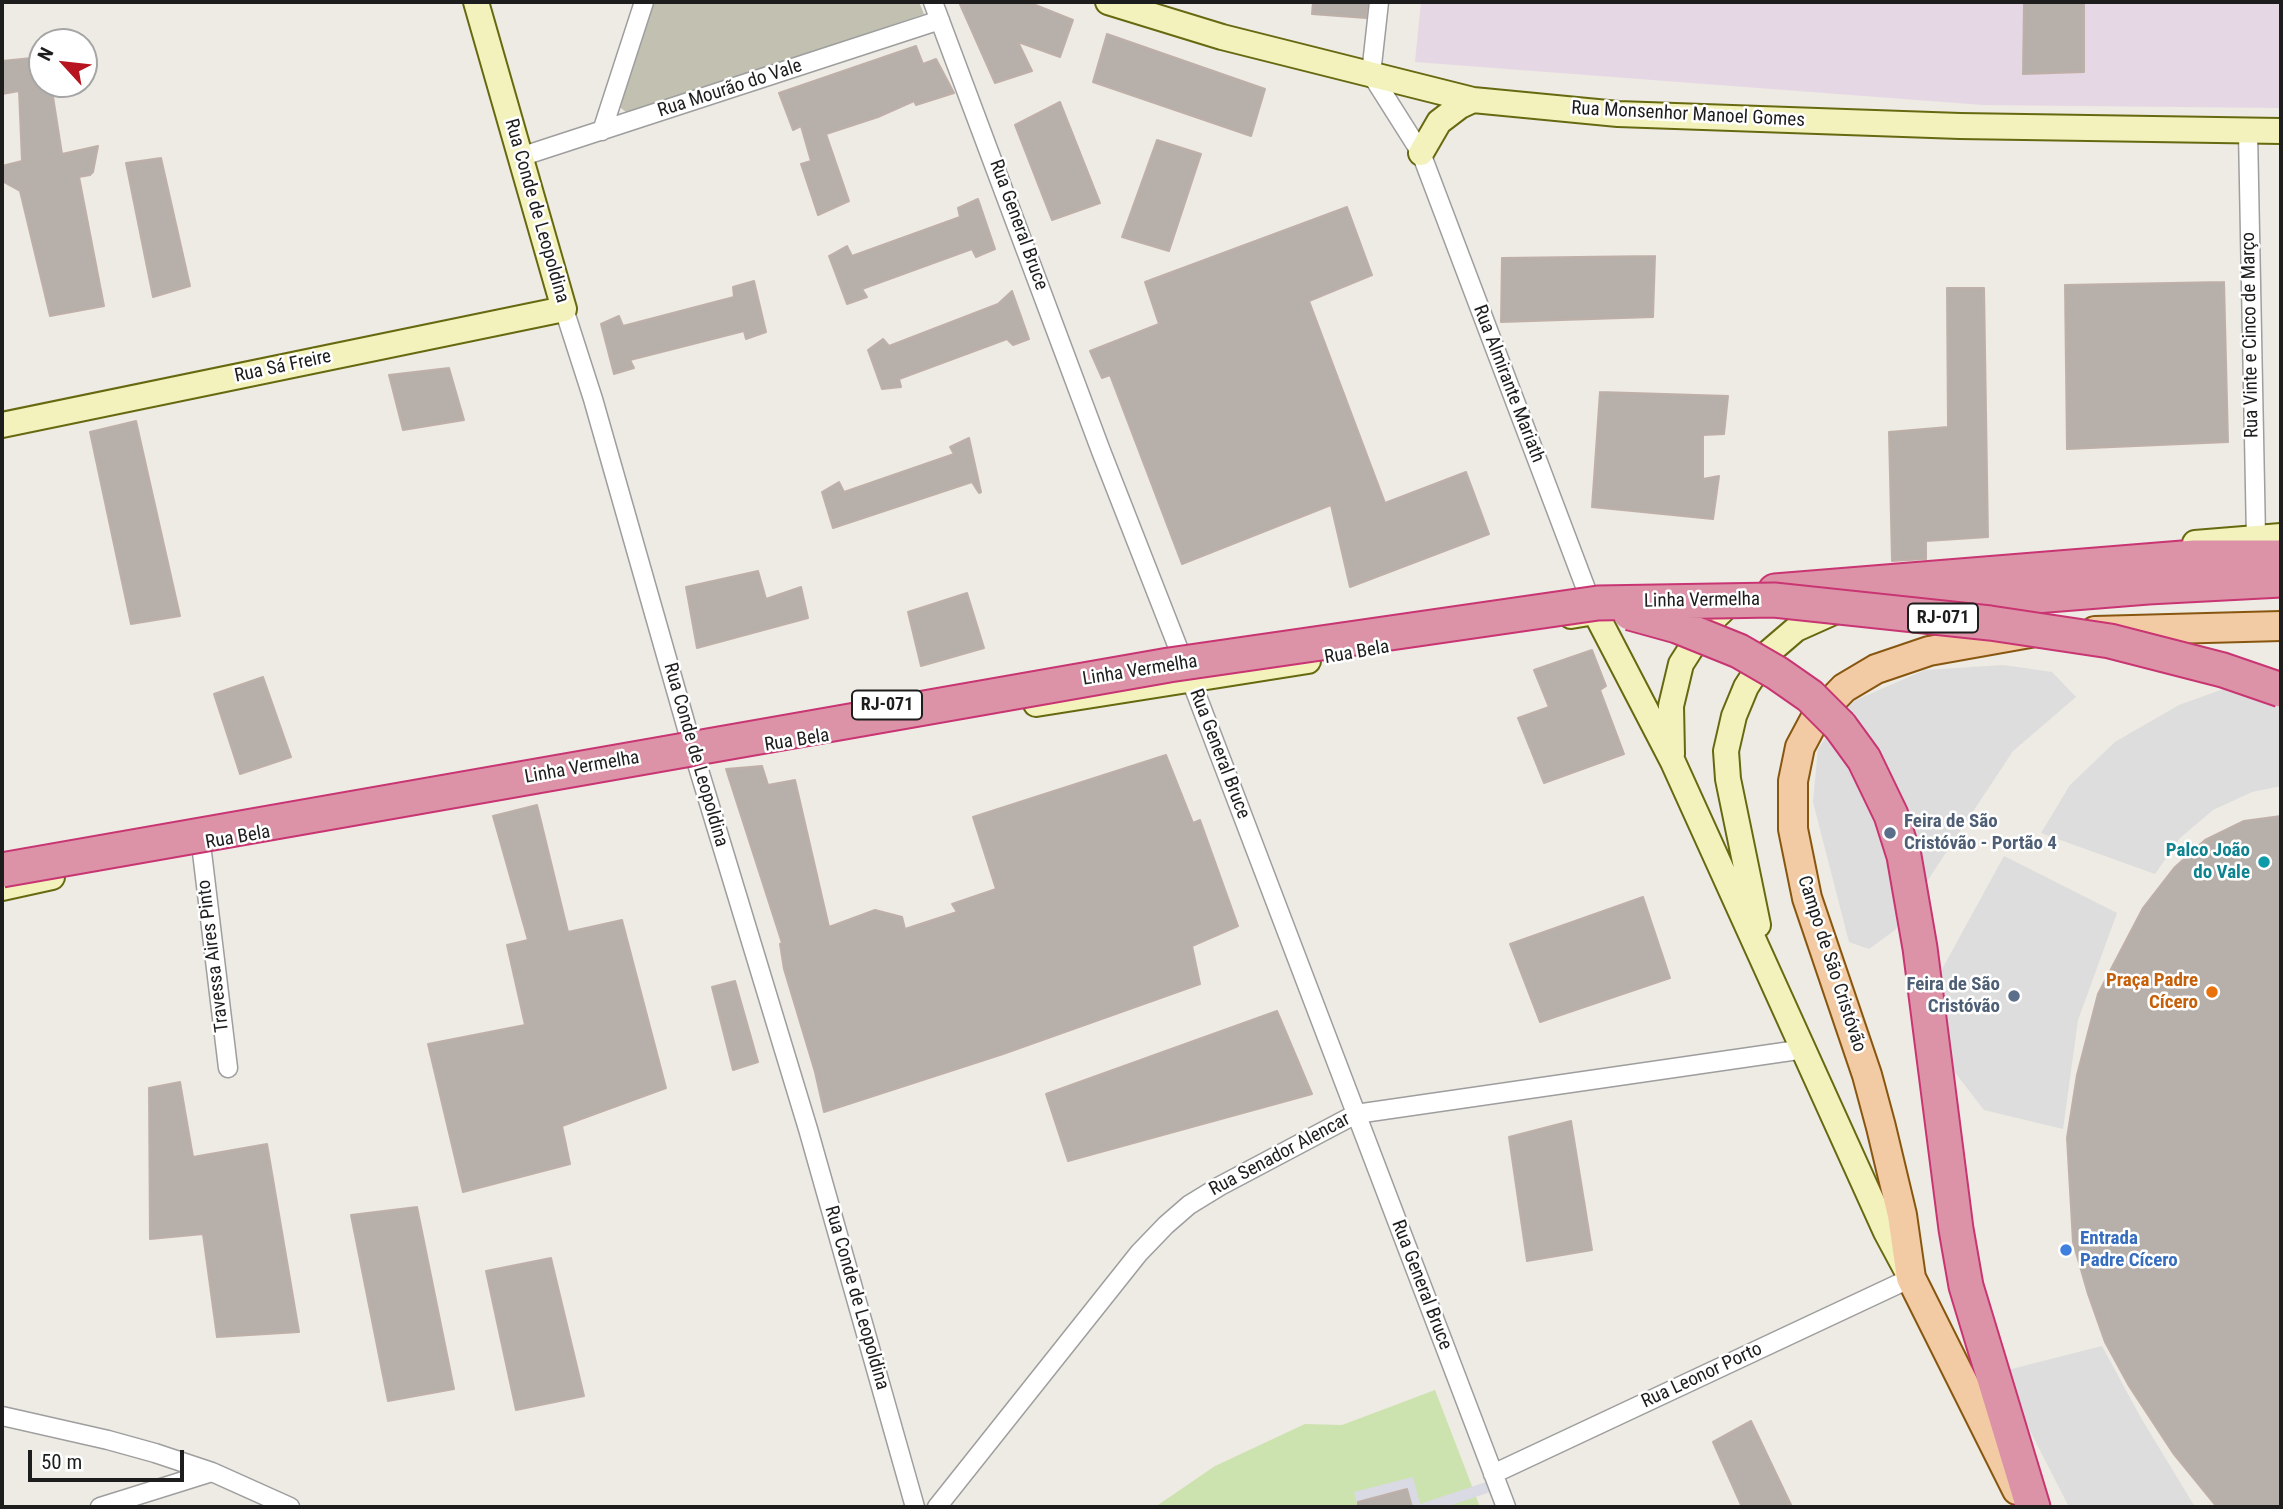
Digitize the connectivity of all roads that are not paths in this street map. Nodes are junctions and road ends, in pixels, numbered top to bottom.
1 (476, 2) edge
2 (644, 2) edge
3 (933, 2) edge
4 (1108, 2) edge
5 (1379, 2) edge
6 (940, 20) junction
7 (1371, 74) junction
8 (1473, 100) junction
9 (602, 131) junction
10 (2281, 131) edge
11 (2248, 132) junction
12 (1420, 153) junction
13 (520, 157) junction
14 (565, 309) junction
15 (2, 425) edge
16 (2281, 536) edge
17 (2269, 548) edge
18 (2281, 580) edge
19 (1776, 592) junction
20 (1596, 608) junction
21 (1834, 612) joint
22 (2281, 626) edge
23 (1191, 681) junction
24 (2281, 682) edge
25 (2281, 690) edge
26 (695, 757) junction
27 (1673, 762) junction
28 (201, 844) junction
29 (2, 855) edge
30 (2, 870) edge
31 (2, 888) edge
32 (1768, 968) junction
33 (1805, 1049) junction
34 (228, 1068) dead end
35 (1356, 1114) junction
36 (1911, 1278) junction
37 (2, 1416) edge
38 (212, 1472) junction
39 (1493, 1474) junction
40 (100, 1507) edge
41 (290, 1507) edge
42 (915, 1507) edge
43 (937, 1507) edge
44 (1506, 1507) edge
45 (2026, 1507) edge
46 (2033, 1507) edge

1 - 13 street, Rua Conde de Leopoldina
2 - 9 street
3 - 6 street, Rua General Bruce
4 - 7 street, Rua Monsenhor Manoel Gomes
5 - 7 street
6 - 9 street, Rua Mourão do Vale
6 - 23 street, Rua General Bruce
7 - 8 street, Rua Monsenhor Manoel Gomes
7 - 12 street, Rua Almirante Mariath
8 - 11 street, Rua Monsenhor Manoel Gomes
8 - 12 street
9 - 13 street, Rua Mourão do Vale
10 - 11 street, Rua Monsenhor Manoel Gomes
11 - 17 street, Rua Vinte e Cinco de Março
12 - 20 street, Rua Almirante Mariath
13 - 14 street, Rua Conde de Leopoldina
14 - 15 street, Rua Sá Freire
14 - 26 street, Rua Conde de Leopoldina
16 - 17 street, Campo de São Cristóvão
17 - 19 highway
17 - 27 street, Campo de São Cristóvão
18 - 21 highway
19 - 24 highway, Linha Vermelha / RJ-071
19 - 29 highway, Linha Vermelha / RJ-071
20 - 23 street, Rua Bela
20 - 25 highway, Linha Vermelha / RJ-071, bridge
20 - 27 street, Rua Almirante Mariath
20 - 30 highway, Linha Vermelha / RJ-071, bridge
20 - 46 highway, bridge
21 - 32 street, Campo de São Cristóvão
22 - 36 main road, Campo de São Cristóvão
23 - 26 street, Rua Bela
23 - 35 street, Rua General Bruce
26 - 28 street, Rua Bela
26 - 42 street, Rua Conde de Leopoldina
27 - 32 street, Campo de São Cristóvão
28 - 31 street, Rua Bela
28 - 34 street, Travessa Aires Pinto
32 - 33 street, Campo de São Cristóvão
33 - 35 street, Rua Senador Alencar
33 - 36 street, Campo de São Cristóvão
35 - 39 street, Rua General Bruce
35 - 43 street, Rua Senador Alencar
36 - 39 street, Rua Leonor Porto
36 - 45 main road, Campo de São Cristóvão
37 - 38 street
38 - 40 street
38 - 41 street
39 - 44 street, Rua General Bruce

